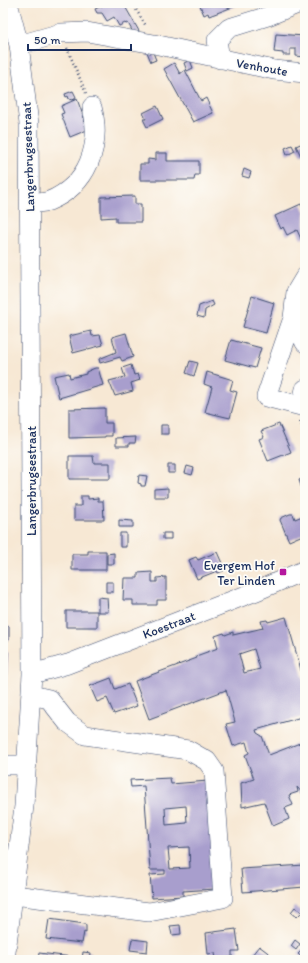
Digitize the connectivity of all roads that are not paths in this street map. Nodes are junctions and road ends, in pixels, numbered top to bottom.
1 (8, 3) edge
2 (300, 3) edge
3 (19, 45) junction
4 (220, 59) junction
5 (305, 73) edge
6 (92, 107) road end
7 (30, 204) junction
8 (305, 277) edge
9 (293, 318) junction
10 (305, 342) edge
11 (305, 390) edge
12 (305, 570) edge
13 (32, 674) junction
14 (31, 695) junction
15 (3, 765) edge
16 (27, 766) junction
17 (14, 895) junction
18 (4, 960) edge

1 - 3 street, Langerbrugsestraat
2 - 4 street, Venhoute
3 - 4 street, Venhoute
3 - 7 street, Langerbrugsestraat
4 - 5 street, Venhoute
6 - 7 street
7 - 13 street, Langerbrugsestraat
8 - 9 street
9 - 10 street
9 - 11 street
12 - 13 street, Koestraat
13 - 14 street, Langerbrugsestraat
14 - 16 street, Langerbrugsestraat
14 - 17 street
15 - 16 street
16 - 17 street, Langerbrugsestraat
17 - 18 street, Langerbrugsestraat

